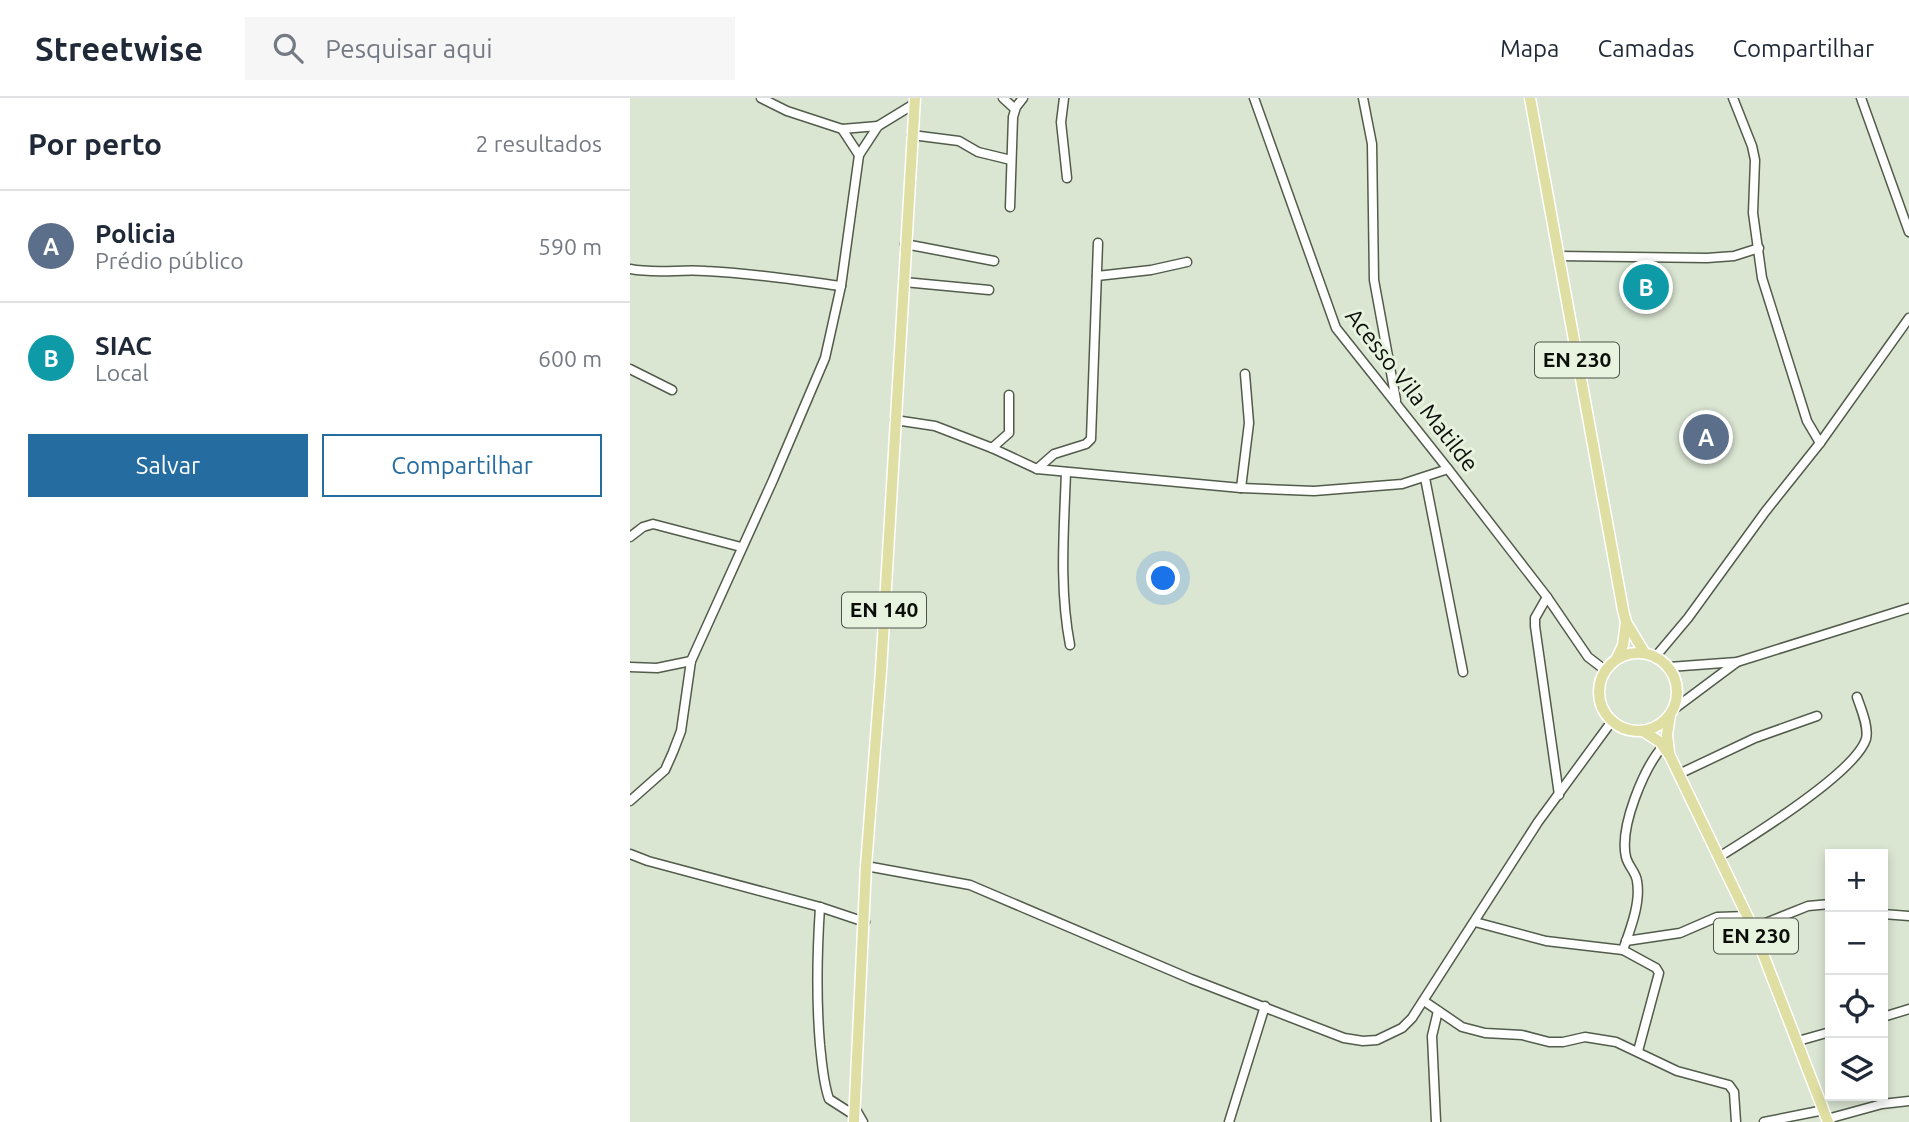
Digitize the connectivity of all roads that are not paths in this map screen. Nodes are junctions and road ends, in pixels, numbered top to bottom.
1 (761, 98) edge
2 (1003, 98) edge
3 (1023, 98) edge
4 (1064, 98) edge
5 (1254, 98) edge
6 (1363, 98) edge
7 (1530, 98) edge
8 (1732, 98) edge
9 (1861, 98) edge
10 (915, 101) edge
11 (1015, 109) junction
12 (878, 126) junction
13 (842, 129) junction
14 (912, 135) junction
15 (859, 155) junction
16 (1011, 160) junction
17 (1067, 178) dead end
18 (1010, 207) dead end
19 (1909, 232) edge
20 (1098, 243) dead end
21 (905, 244) junction
22 (1759, 248) junction
23 (1558, 256) junction
24 (994, 261) dead end
25 (1187, 262) dead end
26 (630, 269) edge
27 (1097, 276) junction
28 (904, 282) junction
29 (841, 286) junction
30 (989, 290) dead end
31 (1909, 318) edge
32 (630, 369) edge
33 (1245, 374) dead end
34 (672, 390) dead end
35 (1009, 394) dead end
36 (1397, 402) junction
37 (895, 420) junction
38 (1820, 443) junction
39 (992, 448) junction
40 (1038, 469) junction
41 (1448, 469) junction
42 (1066, 472) junction
43 (1425, 478) junction
44 (1241, 488) junction
45 (630, 537) edge
46 (741, 547) junction
47 (1547, 597) junction
48 (1909, 608) edge
49 (1626, 621) junction
50 (1070, 645) dead end
51 (1644, 652) junction
52 (1656, 656) junction
53 (1617, 658) junction
54 (691, 661) junction
55 (1737, 662) junction
56 (630, 667) edge
57 (1669, 667) junction
58 (1605, 670) junction
59 (1463, 672) dead end
60 (1857, 697) dead end
61 (1672, 711) junction
62 (1817, 716) dead end
63 (1612, 721) junction
64 (1643, 731) junction
65 (1663, 746) junction
66 (1670, 756) junction
67 (1679, 774) junction
68 (1559, 795) junction
69 (630, 801) edge
70 (630, 854) edge
71 (1719, 857) junction
72 (866, 866) junction
73 (1825, 904) edge
74 (820, 907) junction
75 (1888, 914) edge
76 (1747, 916) junction
77 (1909, 916) edge
78 (865, 922) junction
79 (1475, 922) junction
80 (1753, 928) junction
81 (1626, 941) junction
82 (1623, 950) junction
83 (1424, 1001) junction
84 (1265, 1006) junction
85 (1909, 1009) edge
86 (1438, 1012) junction
87 (1888, 1015) edge
88 (1825, 1033) edge
89 (1798, 1041) junction
90 (1638, 1051) junction
91 (1909, 1101) edge
92 (854, 1115) edge
93 (1827, 1117) edge
94 (863, 1122) edge
95 (1229, 1122) edge
96 (1436, 1122) edge
97 (1736, 1122) edge
98 (1764, 1122) edge

1 - 13 street
2 - 11 street
3 - 11 street
4 - 17 street
5 - 36 street, Acesso Vila Matilde
6 - 36 street
7 - 23 main road, EN 230
8 - 22 street
9 - 19 street
10 - 12 street
10 - 14 main road, EN 140
11 - 16 street
12 - 13 street
12 - 15 street
13 - 15 street
14 - 16 street
14 - 21 main road, EN 140
15 - 29 street
16 - 18 street
20 - 27 street
21 - 24 street
21 - 28 main road, EN 140
22 - 23 street
22 - 38 street
23 - 49 main road, EN 230
25 - 27 street
26 - 29 street
27 - 40 street
28 - 30 street
28 - 37 main road, EN 140
29 - 46 street
31 - 38 street
32 - 34 street
33 - 44 street
35 - 39 street
36 - 41 street, Acesso Vila Matilde
37 - 39 street
37 - 72 main road, EN 140
38 - 52 street
39 - 40 street
40 - 42 street
41 - 43 street
41 - 47 street, Acesso Vila Matilde
42 - 44 street
42 - 50 street
43 - 44 street
43 - 59 street
45 - 46 street
46 - 54 street
47 - 58 street, Acesso Vila Matilde
47 - 68 street
48 - 55 street
49 - 51 main road, EN 230
49 - 53 main road, EN 230
51 - 52 main road
51 - 53 main road
52 - 57 main road
53 - 58 main road
54 - 56 street
54 - 69 street
55 - 57 street
55 - 61 street
57 - 61 main road
58 - 63 main road
60 - 71 street
61 - 64 main road
61 - 66 main road, EN 230
62 - 67 street
63 - 64 main road
63 - 68 street
64 - 65 main road, EN 230
65 - 66 main road, EN 230
65 - 81 street
66 - 67 main road, EN 230
67 - 71 main road, EN 230
68 - 79 street
70 - 74 street
71 - 76 main road, EN 230
72 - 78 main road, EN 140
72 - 84 street
73 - 80 street
74 - 78 street
74 - 92 street
75 - 77 street
76 - 80 main road, EN 230
76 - 81 street
78 - 92 main road, EN 140
79 - 82 street
79 - 83 street
80 - 89 main road, EN 230
81 - 82 street
82 - 90 street
83 - 84 street
83 - 86 street
84 - 95 street
85 - 87 street
86 - 90 street
86 - 96 street
88 - 89 street
89 - 93 main road, EN 230
90 - 97 street
91 - 93 street
92 - 94 street
93 - 98 street

